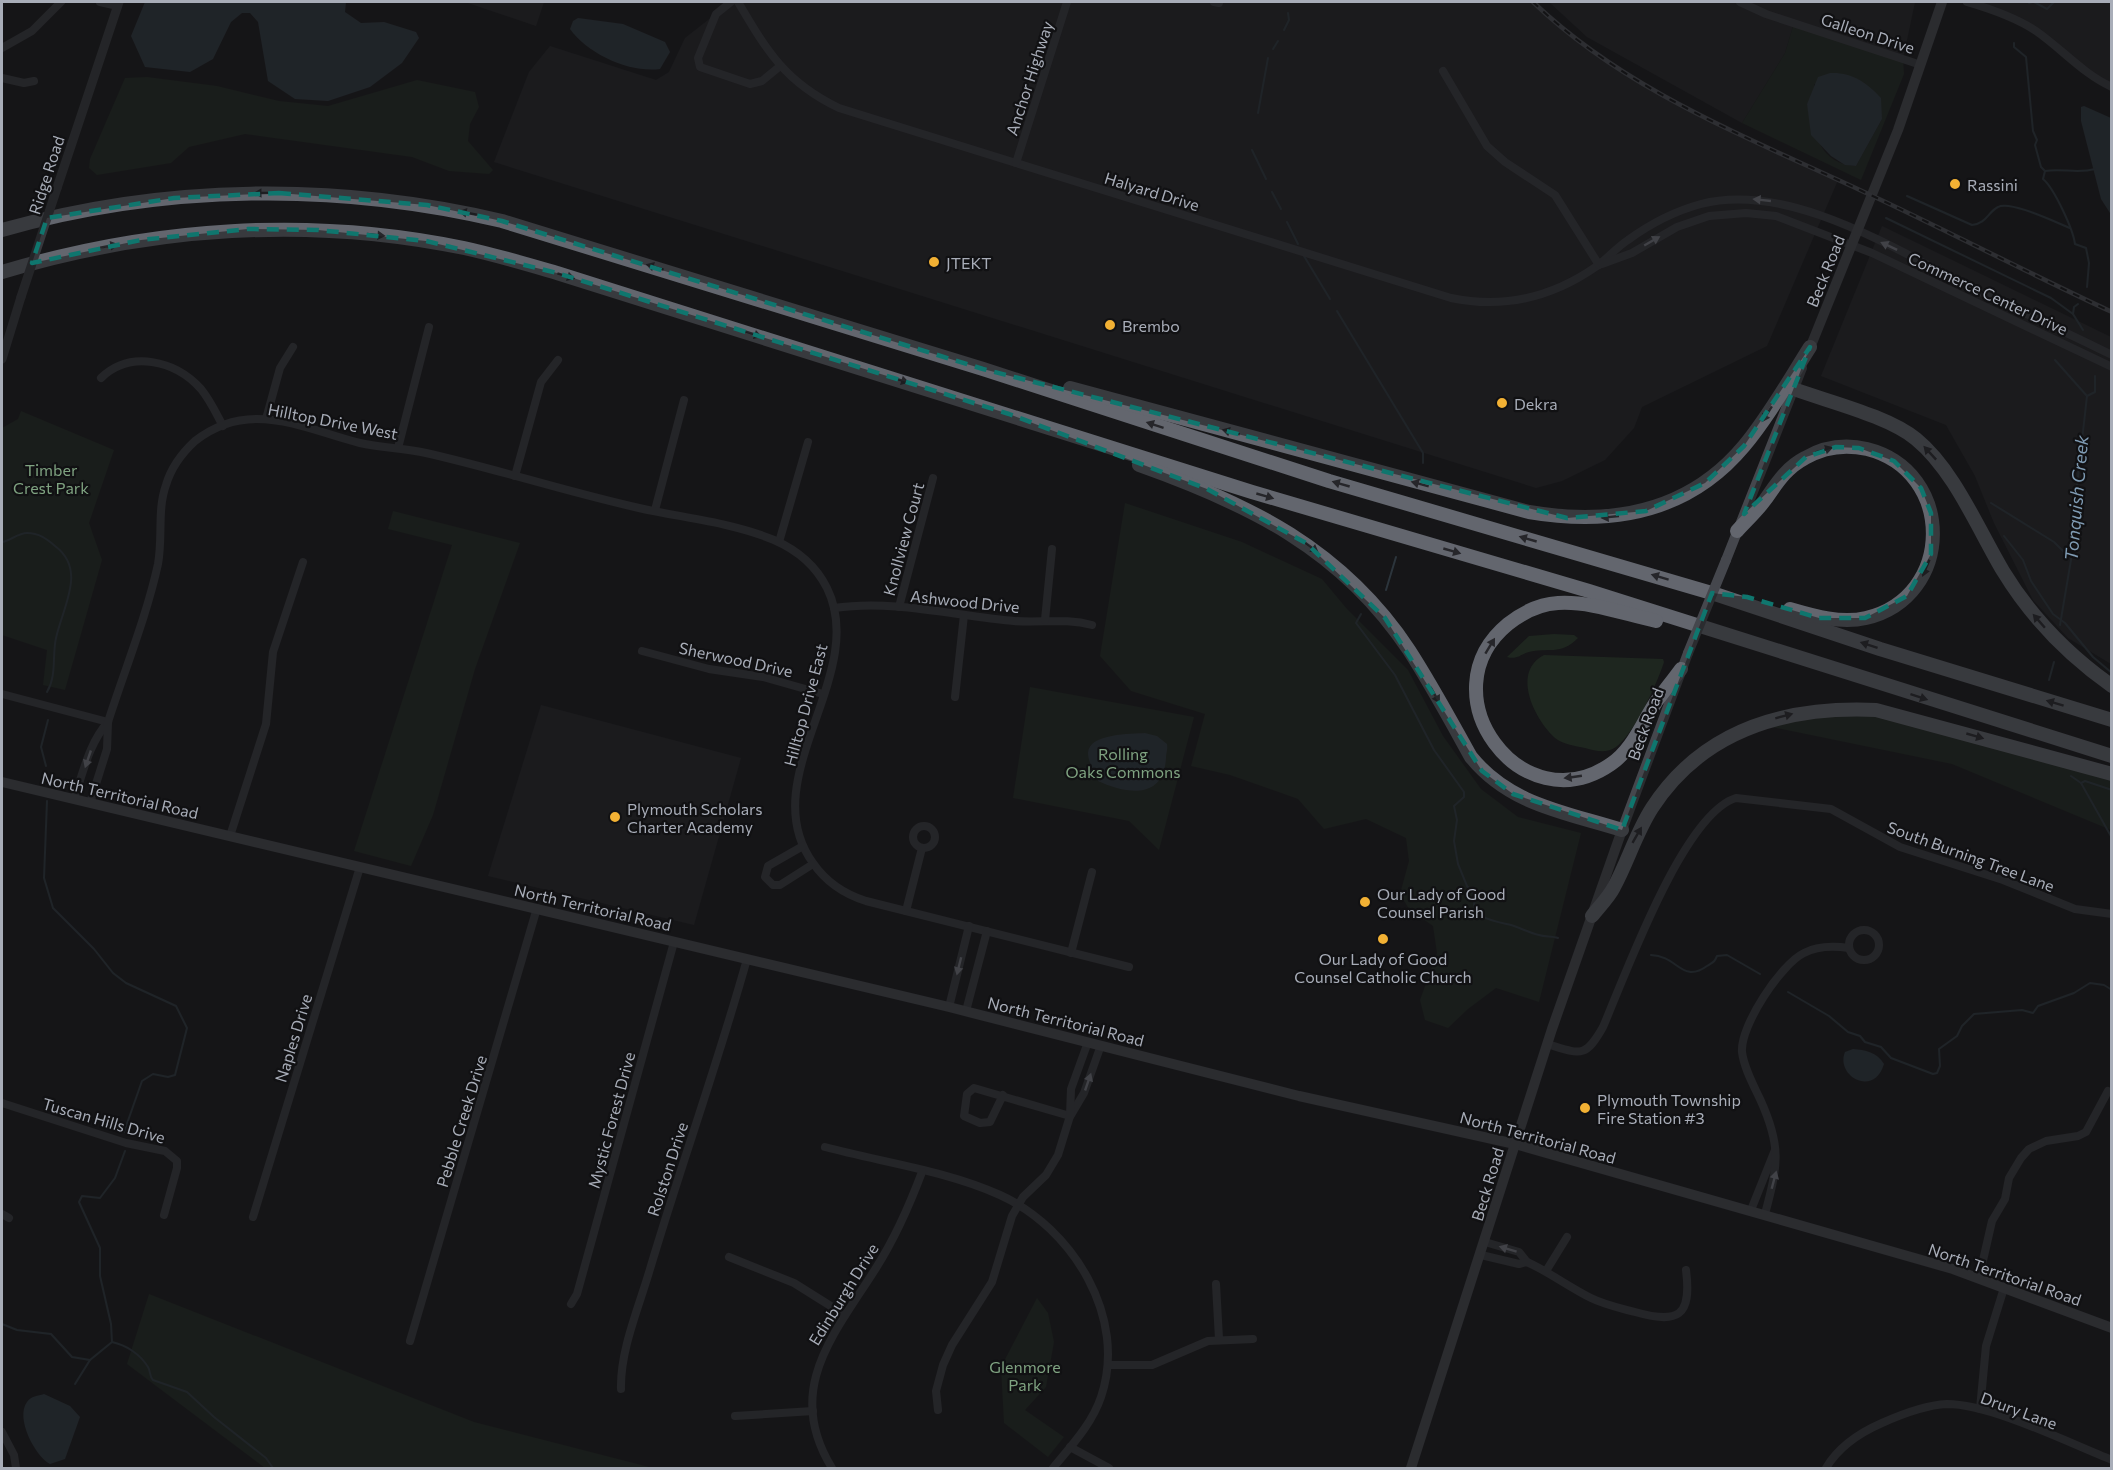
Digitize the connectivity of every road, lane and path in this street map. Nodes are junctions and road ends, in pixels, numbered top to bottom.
1 (61, 2) edge
2 (100, 2) edge
3 (731, 2) edge
4 (738, 2) edge
5 (1067, 2) edge
6 (1740, 2) edge
7 (1942, 2) edge
8 (1967, 2) edge
9 (118, 4) edge
10 (2, 48) edge
11 (1921, 65) junction
12 (779, 67) junction
13 (1443, 71) dead end
14 (2, 78) edge
15 (34, 81) dead end
16 (2112, 87) edge
17 (1016, 163) junction
18 (1801, 209) junction
19 (1796, 222) junction
20 (2, 230) edge
21 (1857, 232) junction
22 (1852, 245) junction
23 (1599, 265) junction
24 (2, 272) edge
25 (429, 327) dead end
26 (2072, 335) junction
27 (2067, 344) junction
28 (293, 346) dead end
29 (1810, 347) junction
30 (2112, 355) edge
31 (2, 359) edge
32 (558, 360) dead end
33 (2112, 367) edge
34 (983, 369) junction
35 (101, 378) dead end
36 (1794, 389) junction
37 (684, 400) dead end
38 (1009, 414) junction
39 (266, 419) junction
40 (223, 426) junction
41 (808, 442) dead end
42 (398, 448) junction
43 (515, 476) junction
44 (933, 478) dead end
45 (619, 503) joint
46 (655, 510) junction
47 (1737, 531) junction
48 (779, 542) junction
49 (1052, 549) dead end
50 (303, 562) dead end
51 (1715, 594) junction
52 (899, 607) junction
53 (834, 608) junction
54 (964, 615) junction
55 (1045, 620) junction
56 (1092, 625) dead end
57 (1720, 634) junction
58 (642, 651) dead end
59 (1681, 669) junction
60 (2112, 686) edge
61 (2, 694) edge
62 (823, 694) junction
63 (955, 697) dead end
64 (2112, 720) edge
65 (108, 722) junction
66 (2112, 756) edge
67 (2112, 774) edge
68 (2, 782) edge
69 (74, 799) junction
70 (90, 803) junction
71 (1622, 830) junction
72 (230, 836) junction
73 (803, 846) junction
74 (922, 848) dead end
75 (813, 864) junction
76 (360, 867) junction
77 (1092, 872) dead end
78 (537, 908) junction
79 (906, 911) junction
80 (2112, 914) edge
81 (1592, 916) junction
82 (969, 926) junction
83 (987, 931) junction
84 (674, 942) junction
85 (1849, 948) junction
86 (1071, 953) junction
87 (747, 959) junction
88 (1129, 968) dead end
89 (949, 1007) junction
90 (966, 1011) junction
91 (1088, 1042) junction
92 (1548, 1044) junction
93 (1101, 1045) junction
94 (2108, 1091) dead end
95 (1003, 1095) junction
96 (2, 1104) edge
97 (1070, 1116) junction
98 (1515, 1144) junction
99 (1777, 1146) junction
100 (825, 1147) dead end
101 (922, 1172) junction
102 (1018, 1204) junction
103 (1751, 1210) junction
104 (1765, 1214) junction
105 (164, 1215) dead end
106 (253, 1217) dead end
107 (1567, 1237) dead end
108 (1485, 1242) junction
109 (1481, 1255) junction
110 (729, 1257) dead end
111 (1527, 1262) junction
112 (1546, 1270) junction
113 (1686, 1270) dead end
114 (1979, 1278) junction
115 (1216, 1284) dead end
116 (2004, 1288) junction
117 (570, 1304) dead end
118 (845, 1315) junction
119 (2112, 1328) edge
120 (1219, 1339) junction
121 (1253, 1339) dead end
122 (410, 1341) dead end
123 (1108, 1365) junction
124 (621, 1389) dead end
125 (1980, 1409) junction
126 (938, 1410) dead end
127 (813, 1411) junction
128 (735, 1416) dead end
129 (2, 1432) edge
130 (1070, 1447) junction
131 (2112, 1460) edge
132 (16, 1468) edge
133 (832, 1468) edge
134 (1053, 1468) edge
135 (1109, 1468) edge
136 (1411, 1468) edge
137 (1826, 1468) edge

1 - 10 street
2 - 9 street
3 - 12 street
4 - 12 street, Halyard Drive
5 - 17 street, Anchor Highway
6 - 11 street, Galleon Drive
7 - 11 main road, Beck Road
8 - 16 street
9 - 31 street, Ridge Road, bridge
11 - 21 main road, Beck Road
12 - 17 street, Halyard Drive
13 - 23 street
14 - 15 street
17 - 23 street, Halyard Drive
18 - 19 street
18 - 21 street, Halyard Drive
18 -> 23 street, Halyard Drive
19 - 22 street, Halyard Drive
23 -> 19 street, Halyard Drive
34 -> 20 highway
21 - 22 main road, Beck Road
26 -> 21 street, Commerce Center Drive
22 - 27 street, Commerce Center Drive
22 - 29 main road, Beck Road
24 -> 38 highway
25 - 42 street
26 - 27 street
26 - 30 street, Commerce Center Drive
27 - 33 street, Commerce Center Drive
28 - 39 street
29 -> 34 highway
29 - 36 main road, Beck Road
32 - 43 street
51 -> 34 highway
35 - 40 street
36 - 47 main road, Beck Road
60 -> 36 highway
37 - 46 street
38 -> 57 highway
38 -> 71 highway
39 - 40 street, Hilltop Drive West
39 - 42 street, Hilltop Drive West
40 - 65 street, Hilltop Drive West
41 - 48 street
42 - 43 street, Hilltop Drive West
43 - 45 street, Hilltop Drive West
44 - 52 street, Knollview Court
45 - 46 street, Hilltop Drive East
46 - 48 street, Hilltop Drive East
47 -> 51 highway
47 - 59 main road, Beck Road, bridge
48 - 53 street, Hilltop Drive East
49 - 55 street
50 - 72 street
64 -> 51 highway
52 - 53 street, Ashwood Drive
52 - 54 street, Ashwood Drive
53 - 62 street, Hilltop Drive East
54 - 55 street, Ashwood Drive
54 - 63 street
55 - 56 street, Ashwood Drive
59 -> 57 highway
57 -> 66 highway
58 - 62 street, Sherwood Drive
59 - 71 main road, Beck Road
61 - 65 street
62 - 73 street, Hilltop Drive East
65 -> 69 street, Hilltop Drive West
65 - 70 street, Hilltop Drive West
81 -> 67 highway
68 - 69 main road, North Territorial Road
69 - 70 main road, North Territorial Road
70 - 72 main road, North Territorial Road
71 - 81 main road, Beck Road
72 - 76 main road, North Territorial Road
73 - 75 street, Hilltop Drive East
73 - 75 street
74 - 79 street
75 - 79 street, Hilltop Drive East
76 - 78 main road, North Territorial Road
76 - 106 street, Naples Drive
77 - 86 street
78 - 84 main road, North Territorial Road
78 - 122 street, Pebble Creek Drive
79 - 82 street, Hilltop Drive East
80 - 92 street, South Burning Tree Lane
81 - 92 main road, Beck Road
82 - 83 street, Hilltop Drive East
82 -> 89 street
83 - 86 street, Hilltop Drive East
83 - 90 street
84 - 87 main road, North Territorial Road
84 - 117 street, Mystic Forest Drive
85 - 85 street
85 - 99 street
86 - 88 street, Hilltop Drive East
87 - 89 main road, North Territorial Road
87 - 124 street, Rolston Drive
89 - 90 main road, North Territorial Road
90 - 91 main road, North Territorial Road
91 - 93 main road, North Territorial Road
91 - 97 street
92 - 98 main road, Beck Road
97 -> 93 street
93 - 98 main road, North Territorial Road
94 - 114 street
95 - 95 street
95 - 97 street
96 - 105 street, Tuscan Hills Drive
97 - 102 street
98 - 103 main road, North Territorial Road
98 - 108 main road, Beck Road
99 - 103 street
104 -> 99 street
100 - 101 street
101 - 102 street
101 - 118 street, Edinburgh Drive
102 - 123 street
102 - 126 street
103 - 104 main road, North Territorial Road
104 - 114 main road, North Territorial Road
107 - 112 street
108 - 109 main road, Beck Road
111 -> 108 street
109 - 111 street
109 - 136 main road, Beck Road
110 - 118 street
111 - 112 street
112 - 113 street
114 - 116 main road, North Territorial Road
115 - 120 street
116 - 119 main road, North Territorial Road
116 - 125 street
118 - 127 street, Edinburgh Drive
120 - 121 street
120 - 123 street
123 - 130 street
125 - 131 street, Drury Lane
125 - 137 street, Drury Lane
127 - 128 street
127 - 133 street, Edinburgh Drive
129 - 132 street
130 - 134 street
130 - 135 street

